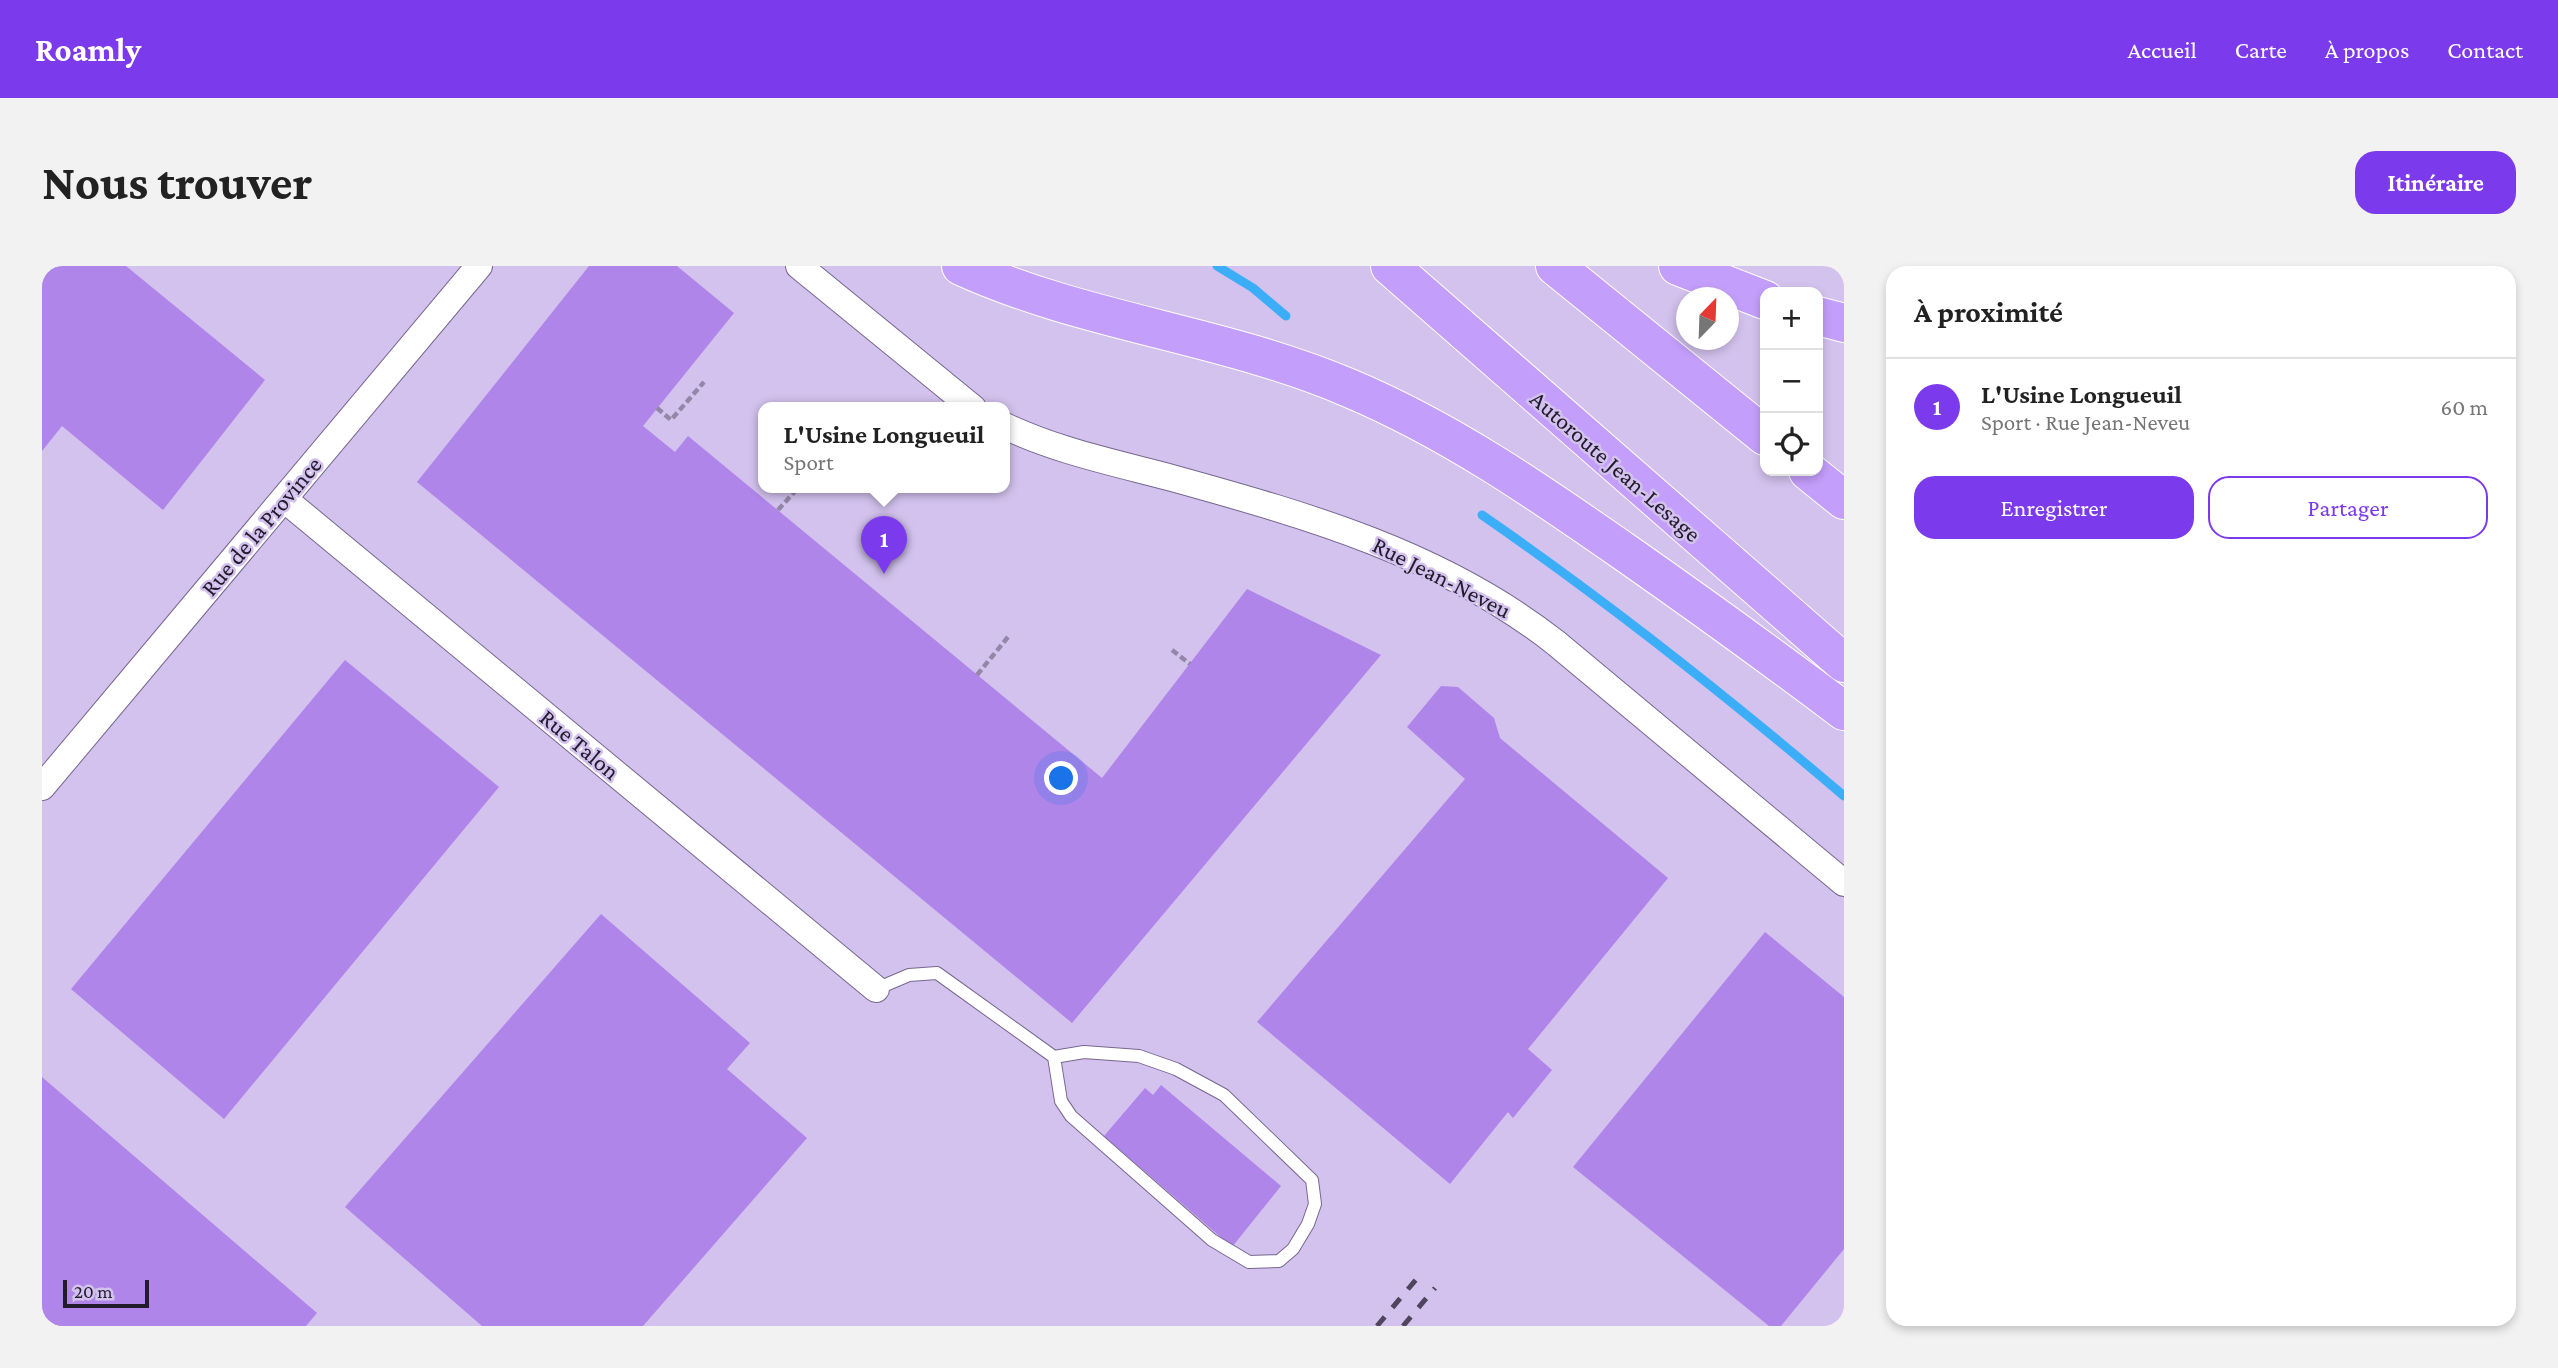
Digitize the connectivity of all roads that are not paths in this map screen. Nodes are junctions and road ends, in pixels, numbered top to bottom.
1 (479, 266) edge
2 (799, 266) edge
3 (961, 266) edge
4 (1390, 266) edge
5 (1555, 266) edge
6 (1678, 266) edge
7 (1760, 298) edge
8 (1823, 317) edge
9 (1844, 323) edge
10 (966, 402) edge
11 (1010, 428) edge
12 (1760, 432) edge
13 (1814, 476) edge
14 (284, 499) junction
15 (1844, 500) edge
16 (1844, 663) edge
17 (1844, 711) edge
18 (42, 787) edge
19 (1844, 883) edge
20 (876, 989) joint
21 (1054, 1057) junction

1 - 14 street, Rue de la Province
2 - 10 street
3 - 17 highway
4 - 16 highway, Autoroute Jean-Lesage
5 - 12 highway
6 - 7 highway
8 - 9 highway
11 - 19 street, Rue Jean-Neveu
13 - 15 highway
14 - 18 street, Rue de la Province
14 - 20 street, Rue Talon
20 - 21 lane
21 - 21 lane

